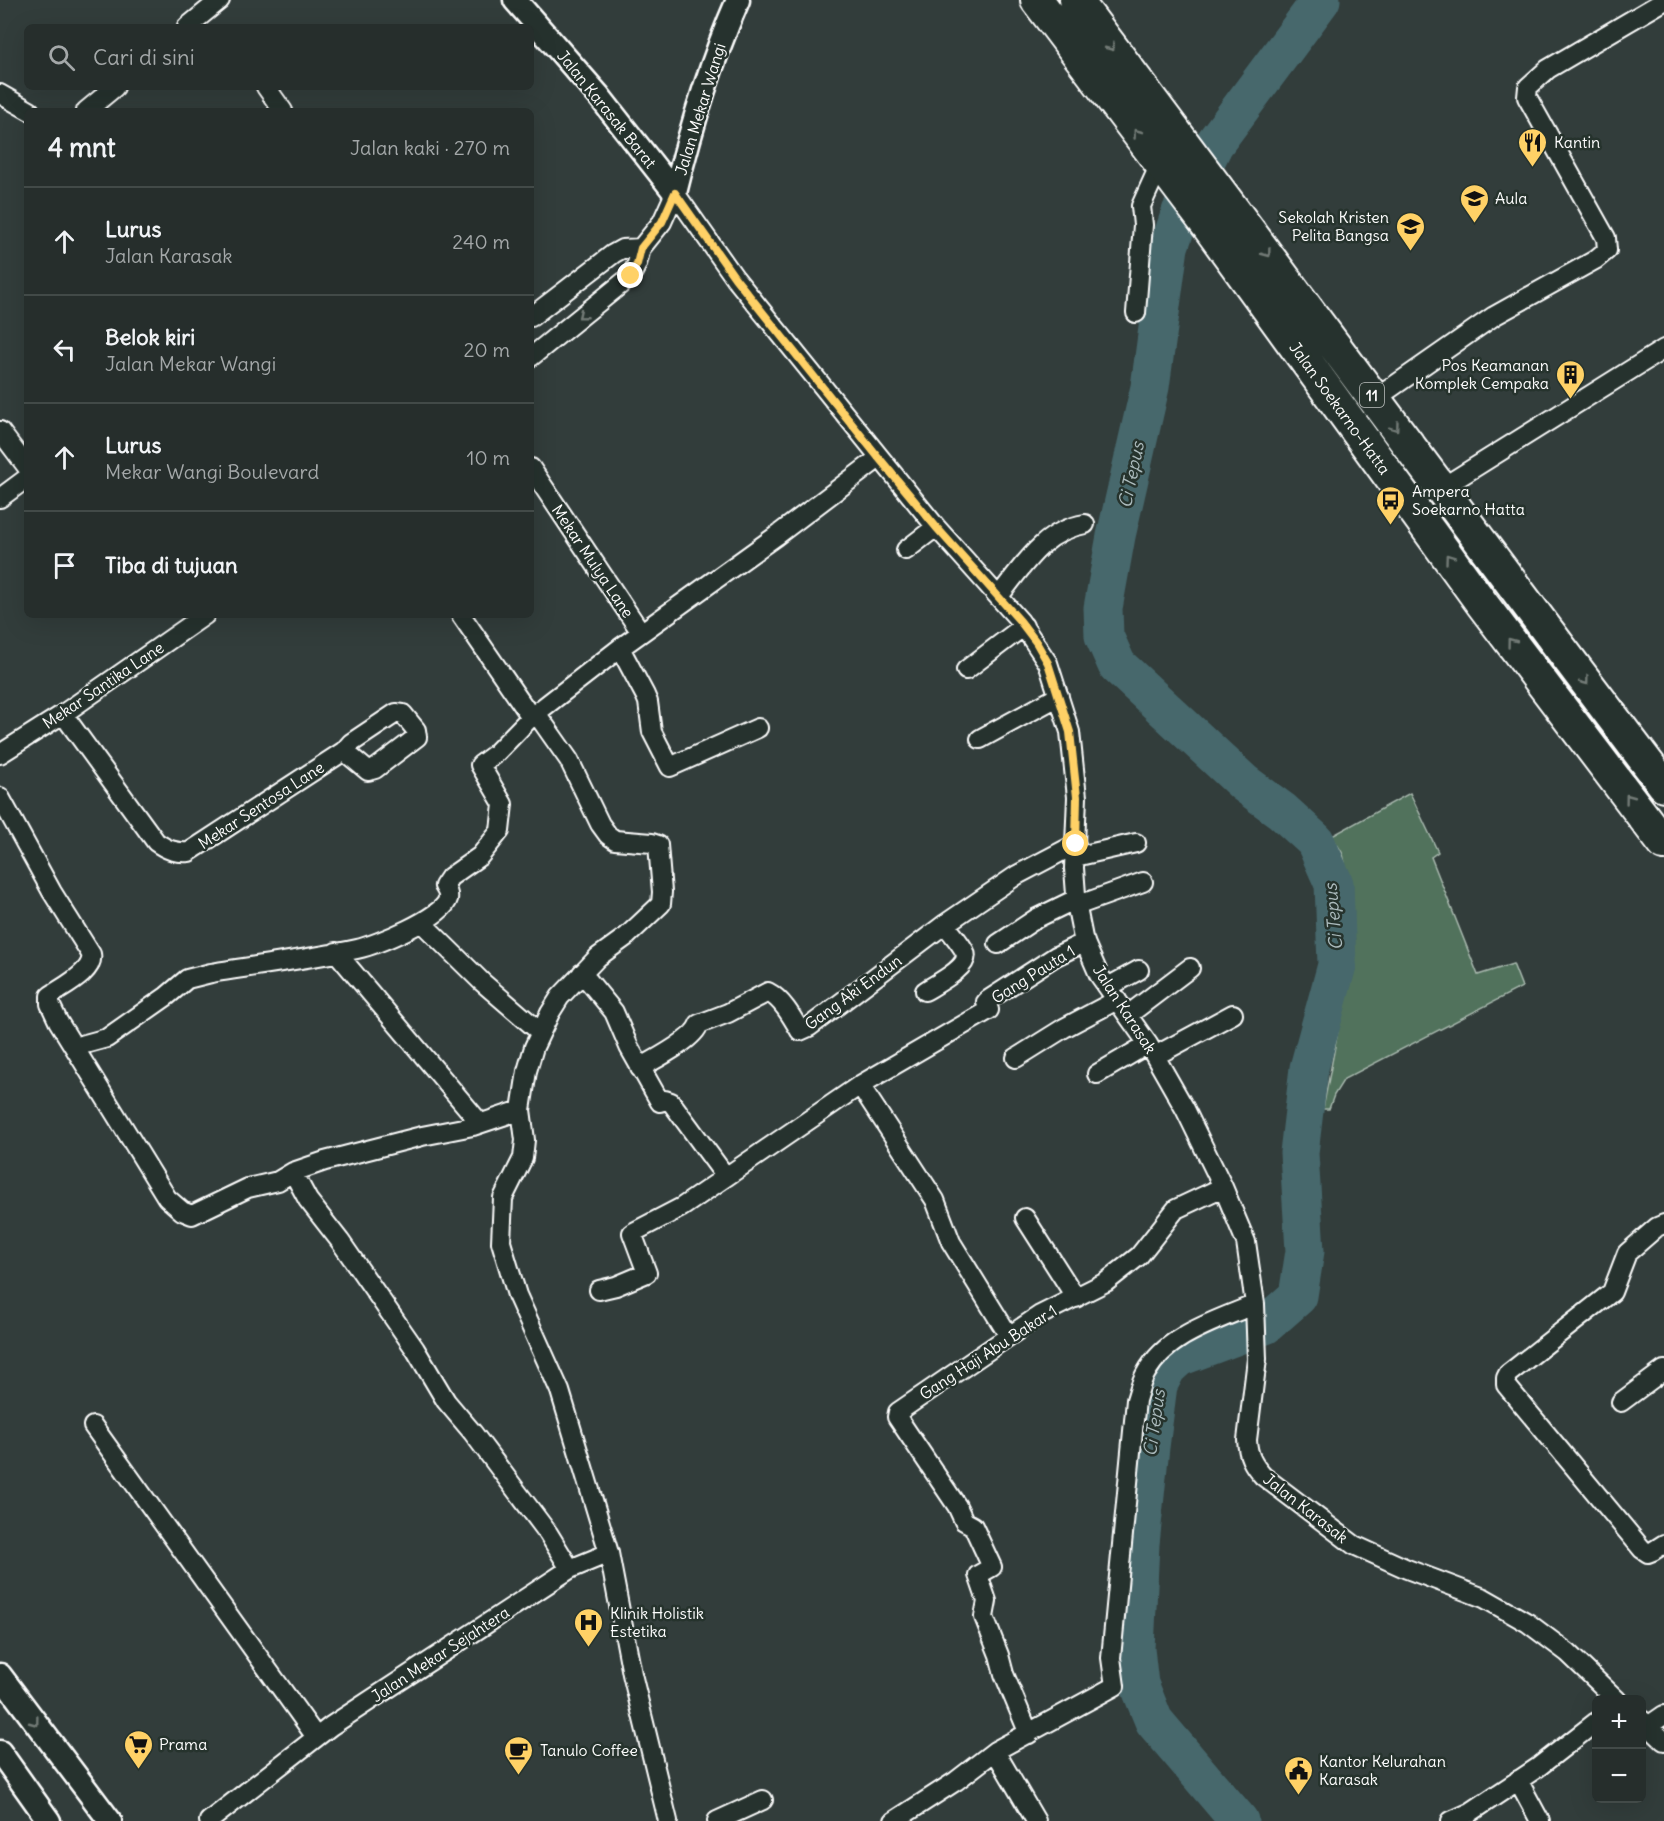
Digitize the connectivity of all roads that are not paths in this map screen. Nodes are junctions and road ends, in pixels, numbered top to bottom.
1 (220, 0) edge
2 (515, 0) edge
3 (738, 0) edge
4 (1037, 0) edge
5 (1076, 0) edge
6 (1659, 5) edge
7 (191, 24) edge
8 (111, 90) edge
9 (267, 90) edge
10 (0, 94) edge
11 (25, 108) edge
12 (90, 108) edge
13 (275, 108) edge
14 (1166, 172) junction
15 (675, 193) junction
16 (1220, 216) junction
17 (641, 248) junction
18 (596, 268) junction
19 (612, 291) junction
20 (1136, 313) dead end
21 (534, 315) edge
22 (1662, 354) edge
23 (534, 355) edge
24 (1375, 399) junction
25 (0, 431) edge
26 (879, 458) junction
27 (24, 463) edge
28 (534, 472) edge
29 (24, 480) edge
30 (1440, 489) junction
31 (0, 498) edge
32 (1085, 524) dead end
33 (936, 527) junction
34 (906, 550) dead end
35 (1512, 584) junction
36 (992, 589) junction
37 (1484, 605) junction
38 (201, 618) edge
39 (463, 618) edge
40 (636, 625) dead end
41 (1024, 626) junction
42 (620, 648) junction
43 (966, 670) dead end
44 (1059, 696) junction
45 (63, 714) junction
46 (534, 715) junction
47 (758, 728) dead end
48 (980, 739) dead end
49 (344, 750) dead end
50 (0, 754) edge
51 (1662, 779) edge
52 (0, 797) edge
53 (1136, 843) dead end
54 (1664, 844) edge
55 (1075, 851) junction
56 (1143, 882) dead end
57 (1076, 903) junction
58 (422, 923) junction
59 (945, 924) junction
60 (1085, 942) junction
61 (998, 944) dead end
62 (341, 958) junction
63 (1190, 968) dead end
64 (1139, 970) dead end
65 (582, 973) junction
66 (925, 991) dead end
67 (1118, 1001) junction
68 (1233, 1014) dead end
69 (540, 1032) junction
70 (1152, 1050) junction
71 (77, 1053) junction
72 (1016, 1058) dead end
73 (640, 1068) junction
74 (1097, 1074) dead end
75 (860, 1085) junction
76 (521, 1110) junction
77 (480, 1123) junction
78 (293, 1172) junction
79 (726, 1178) junction
80 (1223, 1187) junction
81 (1025, 1218) dead end
82 (1664, 1224) edge
83 (599, 1290) dead end
84 (1076, 1298) junction
85 (1256, 1309) junction
86 (1009, 1336) junction
87 (1664, 1370) edge
88 (1621, 1402) dead end
89 (93, 1426) dead end
90 (1664, 1544) edge
91 (609, 1553) junction
92 (570, 1569) junction
93 (0, 1675) edge
94 (1612, 1695) edge
95 (1664, 1715) edge
96 (1646, 1723) edge
97 (1646, 1724) edge
98 (1592, 1725) edge
99 (1029, 1734) junction
100 (316, 1737) junction
101 (1664, 1741) edge
102 (995, 1751) junction
103 (0, 1752) edge
104 (1518, 1780) junction
105 (763, 1800) dead end
106 (902, 1819) edge
107 (49, 1821) edge
108 (110, 1821) edge
109 (209, 1821) edge
110 (668, 1821) edge
111 (717, 1821) edge
112 (1036, 1821) edge
113 (1450, 1821) edge
114 (1540, 1821) edge

1 - 7 street
2 - 15 street, Jalan Karasak Barat
3 - 15 street, Jalan Mekar Wangi
14 -> 4 highway, Jalan Soekarno-Hatta / 11
5 -> 16 highway, Jalan Soekarno-Hatta / 11
6 - 24 street
8 - 12 street
9 - 13 street
10 - 11 street
14 - 16 highway, Jalan Soekarno-Hatta / 11
14 - 20 street
15 - 17 street, Jalan Mekar Wangi
15 - 26 street, Jalan Karasak
16 -> 24 highway, Jalan Soekarno-Hatta / 11
37 -> 16 highway, Jalan Soekarno-Hatta / 11
17 - 18 street
17 - 19 street, Jalan Mekar Wangi
18 - 19 street
18 - 21 street
19 -> 23 street, Jalan Mekar Wangi
22 - 30 street
24 -> 30 highway, Jalan Soekarno-Hatta / 11
25 - 27 street
26 - 33 street, Jalan Karasak
26 - 42 street
28 - 40 street, Mekar Mulya Lane
29 - 31 street
30 - 35 highway, Jalan Soekarno-Hatta / 11
32 - 36 street
33 - 34 street
33 - 36 street, Jalan Karasak
35 - 37 highway
35 -> 51 highway, Jalan Soekarno-Hatta / 11
36 - 41 street, Jalan Karasak
54 -> 37 highway, Jalan Soekarno-Hatta / 11
38 - 45 street, Mekar Santika Lane
39 - 46 street
41 - 43 street
41 - 44 street, Jalan Karasak
42 - 46 street
42 - 47 street
44 - 48 street
44 - 55 street, Jalan Karasak
45 - 49 street, Mekar Sentosa Lane
45 - 50 street, Mekar Santika Lane
46 - 58 street
46 - 65 street
52 - 71 street
53 - 55 street, Gang Aki Endun
55 - 57 street, Jalan Karasak
55 - 59 street, Gang Aki Endun
56 - 57 street
57 - 60 street, Jalan Karasak
57 - 61 street
58 - 62 street
58 - 69 street
59 - 66 street
59 - 73 street, Gang Aki Endun
60 - 67 street, Jalan Karasak
60 - 75 street, Gang Pauta 1
62 - 71 street
62 - 77 street
63 - 67 street
64 - 67 street
65 - 69 street
65 - 73 street
67 - 70 street, Jalan Karasak
67 - 72 street
68 - 70 street
69 - 76 street
70 - 74 street
70 - 80 street, Jalan Karasak
71 - 78 street
73 - 79 street
75 - 79 street
75 - 86 street
76 - 77 street
76 - 91 street
77 - 78 street
78 - 92 street
79 - 83 street
80 - 84 street, Gang Haji Abu Bakar 1
80 - 85 street, Jalan Karasak
81 - 84 street
82 - 90 street
84 - 86 street, Gang Haji Abu Bakar 1
85 - 94 street, Jalan Karasak
85 - 99 street
86 - 99 street, Gang Haji Abu Bakar 1
87 - 88 street
89 - 100 street
91 - 92 street, Jalan Mekar Sejahtera
91 - 110 street
92 - 100 street, Jalan Mekar Sejahtera
93 -> 108 street
95 - 96 street
97 - 101 street
98 - 104 street
99 - 102 street
100 - 109 street, Jalan Mekar Sejahtera
102 - 106 street
102 - 112 street
103 - 107 street
104 - 113 street
104 - 114 street
105 - 111 street

